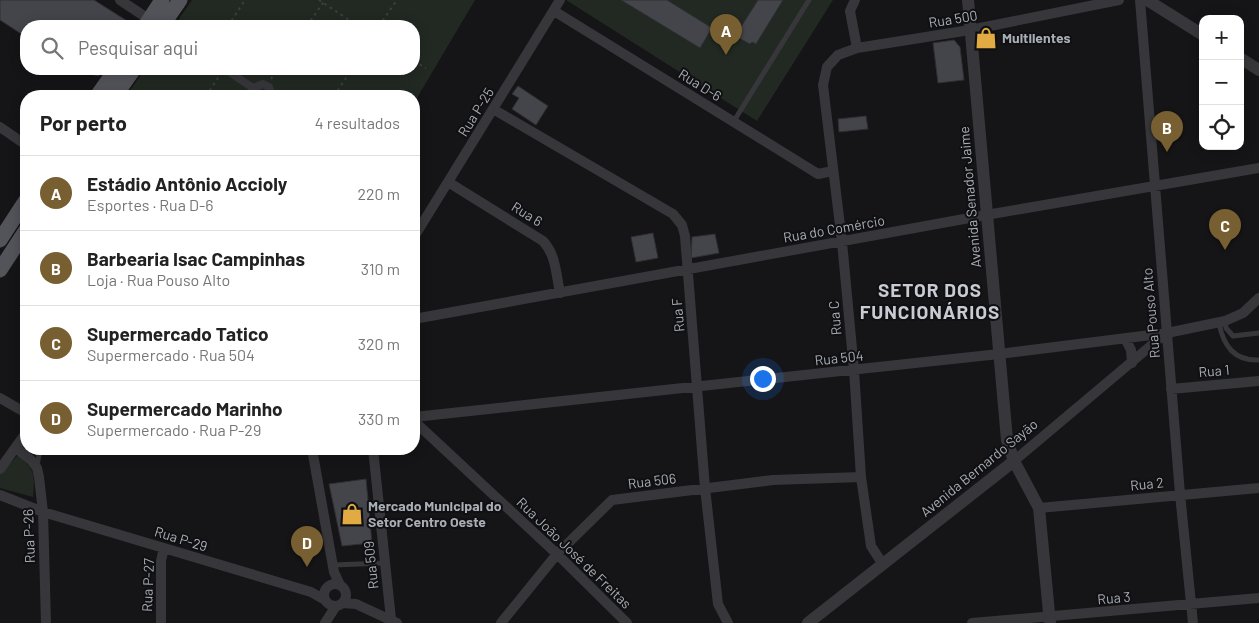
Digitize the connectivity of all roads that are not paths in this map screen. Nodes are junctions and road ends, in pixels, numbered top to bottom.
1 (120, 0) edge
2 (162, 0) edge
3 (180, 0) edge
4 (560, 0) edge
5 (809, 0) edge
6 (855, 0) edge
7 (968, 0) edge
8 (1119, 0) edge
9 (1140, 0) edge
10 (1146, 0) edge
11 (554, 11) junction
12 (147, 20) edge
13 (156, 20) edge
14 (159, 20) edge
15 (970, 30) junction
16 (1199, 33) edge
17 (857, 48) junction
18 (1243, 60) edge
19 (827, 67) joint
20 (1259, 70) edge
21 (112, 75) edge
22 (130, 75) edge
23 (231, 75) edge
24 (101, 90) edge
25 (119, 90) edge
26 (250, 90) edge
27 (254, 90) edge
28 (272, 90) edge
29 (493, 109) junction
30 (733, 122) junction
31 (0, 127) edge
32 (20, 141) edge
33 (1259, 168) edge
34 (833, 171) junction
35 (448, 182) junction
36 (1155, 187) junction
37 (20, 209) edge
38 (986, 215) junction
39 (420, 227) edge
40 (20, 239) edge
41 (0, 240) edge
42 (842, 242) junction
43 (1, 266) edge
44 (688, 270) junction
45 (560, 293) junction
46 (1259, 298) edge
47 (420, 318) edge
48 (1222, 322) junction
49 (1167, 333) junction
50 (1259, 333) edge
51 (1125, 338) junction
52 (999, 354) junction
53 (1259, 360) edge
54 (1132, 363) junction
55 (854, 370) junction
56 (1259, 381) edge
57 (697, 386) junction
58 (1172, 389) junction
59 (0, 398) edge
60 (20, 410) edge
61 (420, 416) edge
62 (420, 428) edge
63 (20, 442) edge
64 (16, 448) junction
65 (20, 452) edge
66 (23, 455) edge
67 (39, 455) edge
68 (313, 455) edge
69 (374, 455) edge
70 (1014, 461) junction
71 (37, 468) junction
72 (0, 470) edge
73 (861, 478) junction
74 (705, 488) junction
75 (1259, 488) edge
76 (1180, 494) junction
77 (0, 495) edge
78 (1038, 508) junction
79 (43, 512) junction
80 (164, 548) junction
81 (557, 554) junction
82 (385, 562) junction
83 (882, 563) junction
84 (333, 569) junction
85 (332, 586) junction
86 (311, 592) junction
87 (1259, 598) edge
88 (336, 602) junction
89 (1190, 604) junction
90 (1050, 620) edge
91 (326, 621) edge
92 (394, 621) edge
93 (46, 623) edge
94 (161, 623) edge
95 (501, 623) edge
96 (627, 623) edge
97 (728, 623) edge
98 (808, 623) edge
99 (972, 623) edge
100 (1193, 623) edge

1 - 12 street
2 - 13 main road
3 - 14 main road
4 - 11 street, Rua P-25
5 - 30 lane
6 - 17 street
7 - 15 street, Avenida Senador Jaime
8 - 15 street, Rua 500
9 - 36 street, Rua Pouso Alto
10 - 16 street
11 - 29 street, Rua P-25
11 - 30 street, Rua D-6
15 - 17 street, Rua 500
15 - 38 street, Avenida Senador Jaime
17 - 19 street, Rua 500
18 - 20 street
19 - 34 street, Rua C
21 - 24 main road
22 - 25 main road
23 - 26 street
27 - 28 street
29 - 35 street, Rua P-25
29 - 44 street, Rua F
30 - 34 street, Rua D-6
31 - 32 street
33 - 36 street, Rua do Comércio
34 - 42 street, Rua C
35 - 39 street, Rua P-25
35 - 45 street, Rua 6
36 - 38 street, Rua do Comércio
36 - 49 street, Rua Pouso Alto
37 - 41 main road
38 - 42 street, Rua do Comércio
38 - 52 street, Avenida Senador Jaime
40 - 43 main road
42 - 44 street, Rua do Comércio
42 - 55 street, Rua C
44 - 45 street, Rua do Comércio
44 - 57 street, Rua F
45 - 47 street, Rua do Comércio
46 - 48 street, Rua 504
48 - 49 street, Rua 504
48 - 50 lane
48 - 53 lane
49 - 51 street, Rua 504
49 - 54 street, Avenida Bernardo Sayão
49 - 58 street, Rua Pouso Alto
51 - 52 street, Rua 504
51 - 54 street
52 - 55 street, Rua 504
52 - 70 street, Avenida Senador Jaime
54 - 70 street, Avenida Bernardo Sayão
55 - 57 street, Rua 504
55 - 73 street, Rua C
56 - 58 street, Rua 1
57 - 61 street, Rua 504
57 - 74 street, Rua F
58 - 76 street, Rua Pouso Alto
59 - 60 street
62 - 81 street, Rua João José de Freitas
63 - 64 street
64 - 65 street
64 - 72 street
66 - 71 street
67 - 71 lane, Rua P-26
68 - 84 street
69 - 82 street, Rua 509
70 - 78 street, Avenida Senador Jaime
70 - 83 street, Avenida Bernardo Sayão
71 - 79 street, Rua P-26
73 - 74 street, Rua 506
73 - 83 street, Rua C
74 - 81 street, Rua 506
74 - 97 street, Rua F
75 - 76 street, Rua 2
76 - 78 street, Rua 2
76 - 89 street, Rua Pouso Alto
77 - 79 street, Rua P-29
78 - 90 street, Avenida Senador Jaime
79 - 80 street, Rua P-29
79 - 93 street, Rua P-26
80 - 86 street, Rua P-29
80 - 94 street, Rua P-27
81 - 95 street, Rua 506
81 - 96 street, Rua João José de Freitas
82 - 84 lane
82 - 92 street, Rua 509
83 - 98 street, Avenida Bernardo Sayão
84 - 85 street
85 - 86 street
85 - 88 street
85 - 88 street
86 - 88 street, Rua P-29
87 - 89 street, Rua 3
88 - 91 street
88 - 92 street
89 - 90 street, Rua 3
89 - 100 street, Rua Pouso Alto
90 - 99 street, Rua 3

